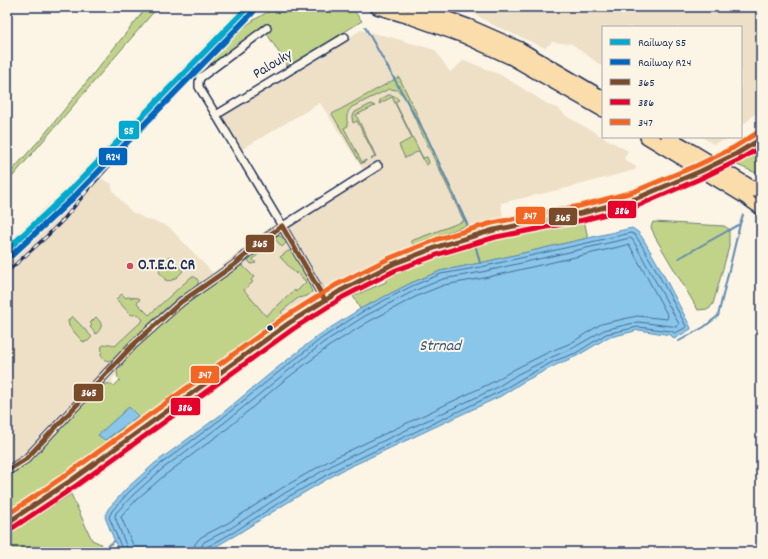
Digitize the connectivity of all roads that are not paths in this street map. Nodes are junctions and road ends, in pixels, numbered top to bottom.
1 (377, 7) edge
2 (415, 7) edge
3 (266, 28) dead end
4 (345, 37) dead end
5 (602, 97) edge
6 (602, 109) edge
7 (216, 115) junction
8 (649, 138) edge
9 (669, 138) edge
10 (761, 139) edge
11 (683, 152) junction
12 (378, 166) dead end
13 (761, 193) edge
14 (761, 207) edge
15 (282, 226) junction
16 (325, 300) junction
17 (7, 471) edge
18 (7, 523) edge

1 - 6 highway
2 - 5 highway
3 - 7 street, Palouky
4 - 7 street, Palouky
7 - 15 street, Palouky
8 - 11 highway
9 - 11 highway
10 - 16 main road
11 - 13 highway, bridge
11 - 14 highway, bridge
12 - 15 street
15 - 16 street, Palouky
15 - 17 street
16 - 18 main road

